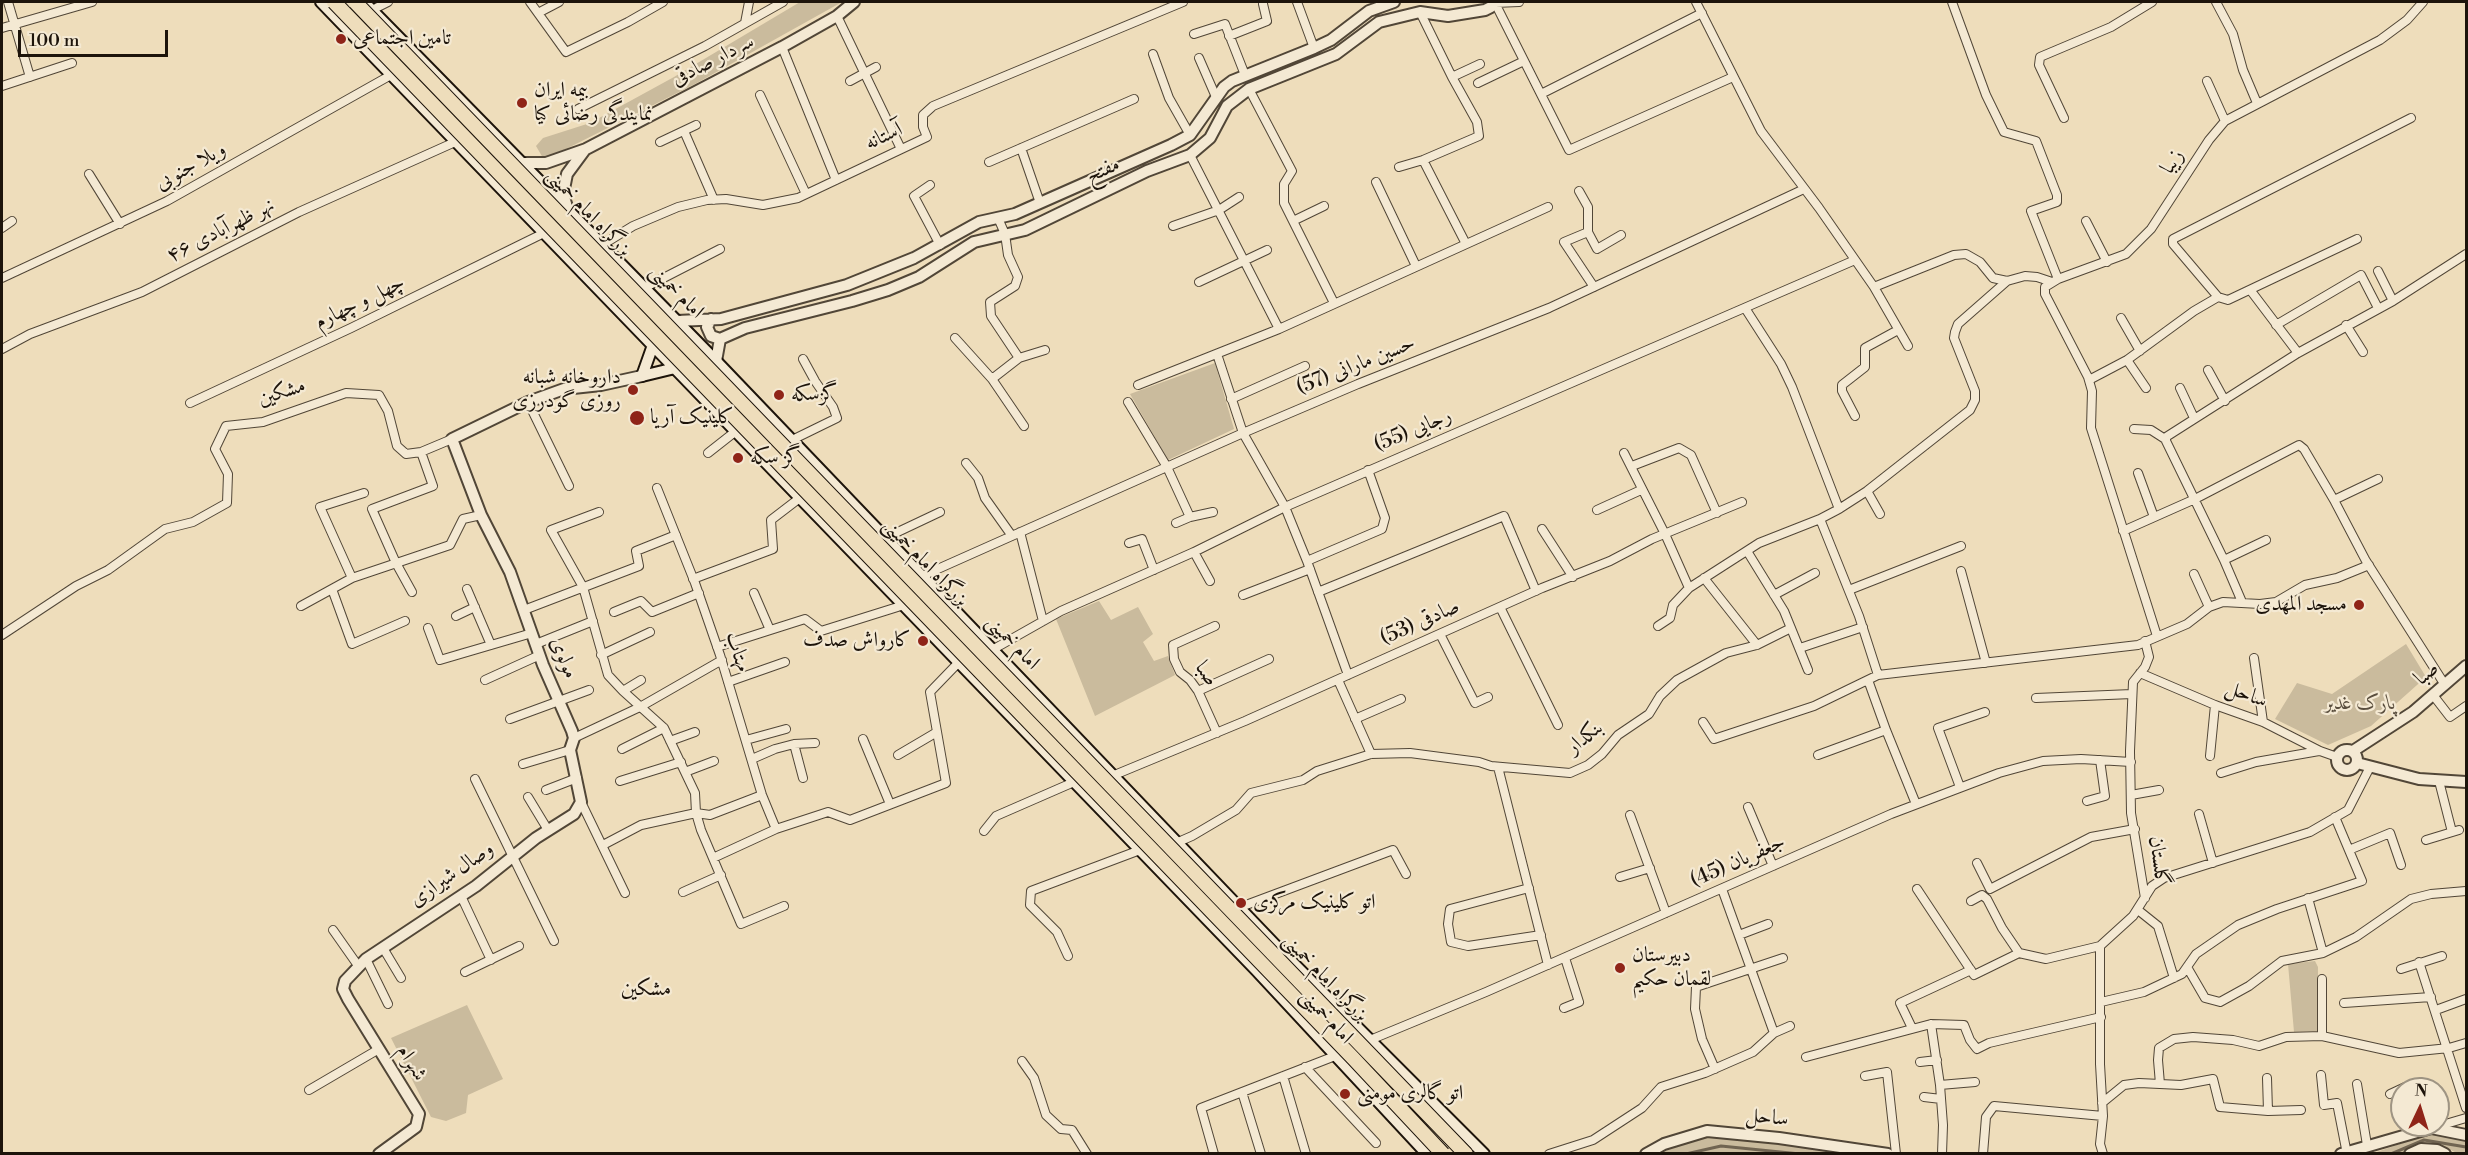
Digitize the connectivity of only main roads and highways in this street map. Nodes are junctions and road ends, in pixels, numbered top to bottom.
1 (334, 2) edge
2 (355, 2) edge
3 (1443, 1154) edge
4 (1466, 1154) edge

1 - 3 highway, بزرگراه امام خمینی, bridge
2 - 4 highway, بزرگراه امام خمینی, bridge

